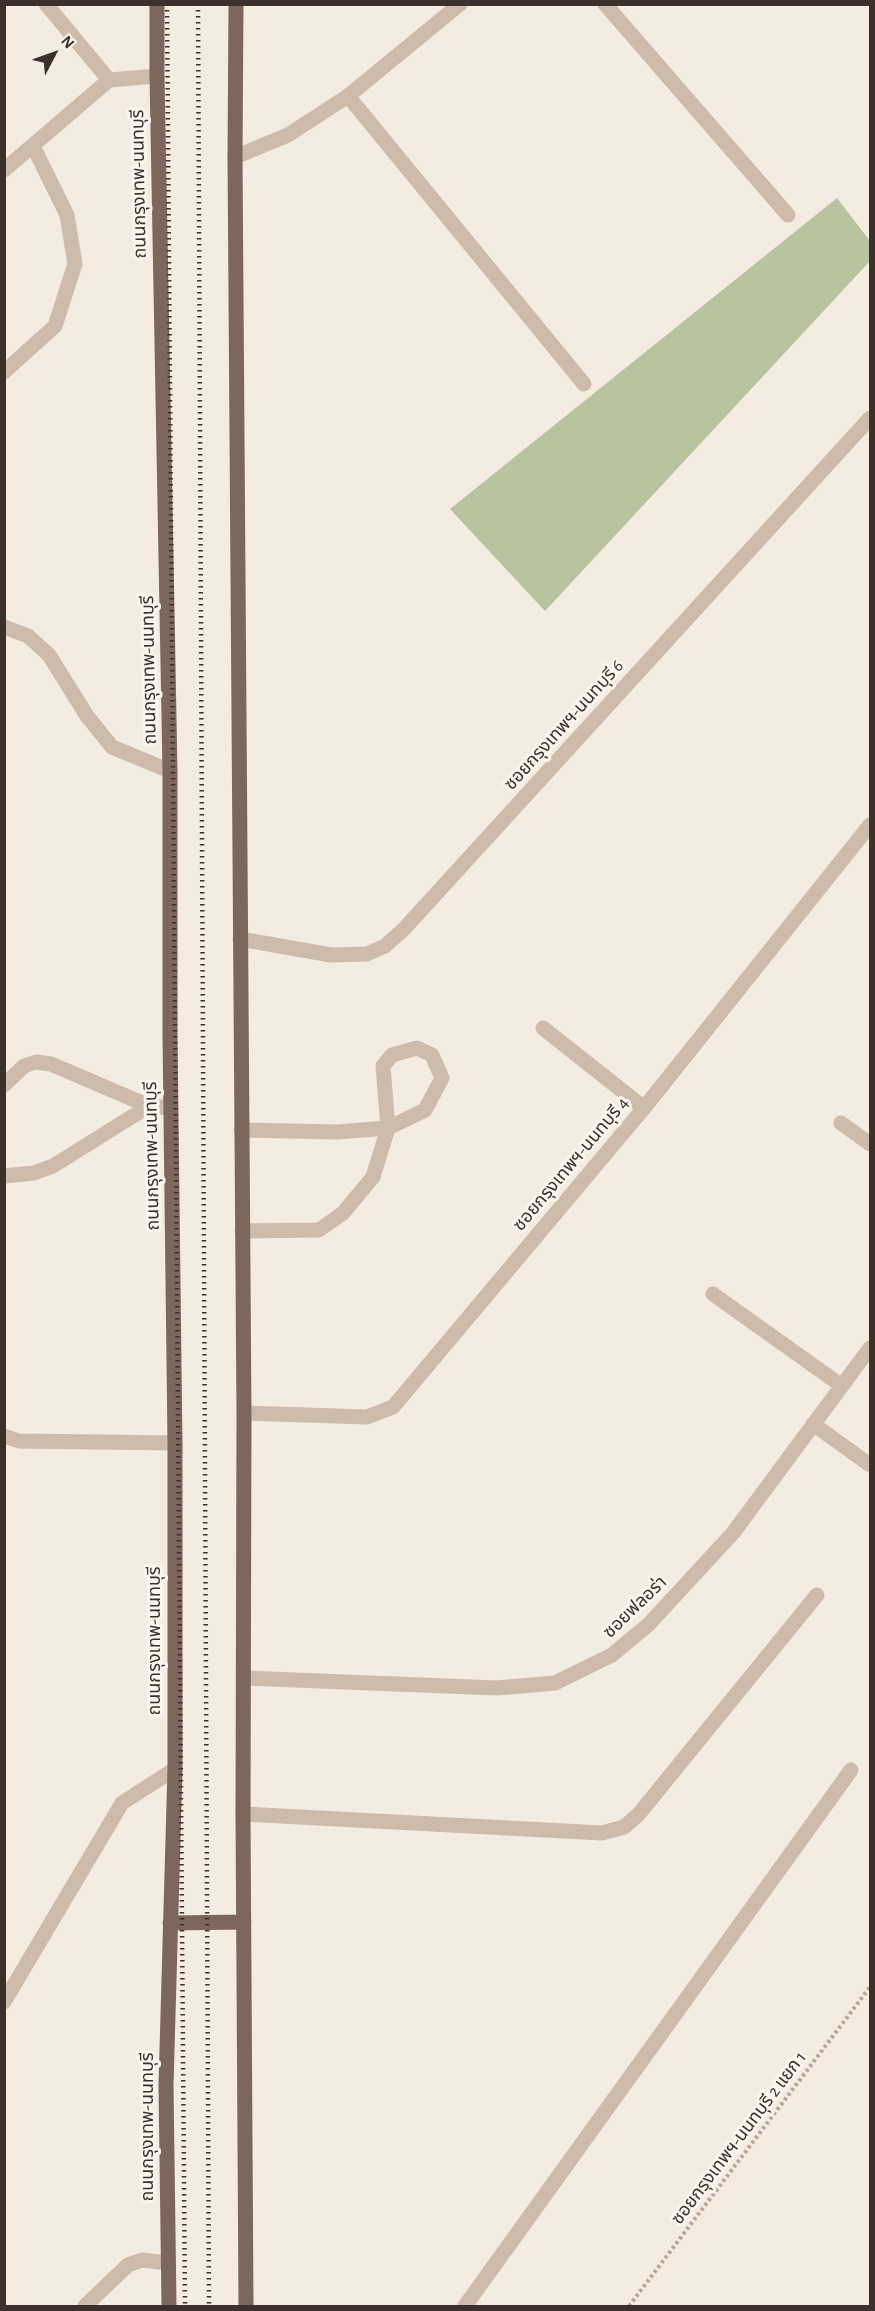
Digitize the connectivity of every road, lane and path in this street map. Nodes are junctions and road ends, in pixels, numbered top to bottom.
1 (46, 4) edge
2 (157, 4) edge
3 (236, 4) edge
4 (460, 4) edge
5 (605, 4) edge
6 (157, 76) junction
7 (109, 80) junction
8 (348, 96) junction
9 (33, 146) junction
10 (235, 158) junction
11 (4, 170) edge
12 (788, 215) dead end
13 (4, 372) edge
14 (584, 384) dead end
15 (870, 418) edge
16 (4, 627) edge
17 (170, 771) junction
18 (870, 825) edge
19 (240, 939) junction
20 (543, 1028) dead end
21 (4, 1085) edge
22 (149, 1106) junction
23 (171, 1108) junction
24 (644, 1108) junction
25 (841, 1123) dead end
26 (388, 1128) junction
27 (242, 1130) junction
28 (870, 1144) edge
29 (4, 1176) edge
30 (242, 1231) junction
31 (714, 1294) dead end
32 (870, 1348) edge
33 (842, 1386) junction
34 (244, 1413) junction
35 (813, 1424) junction
36 (4, 1436) edge
37 (175, 1443) junction
38 (870, 1465) edge
39 (817, 1595) dead end
40 (244, 1678) junction
41 (175, 1769) junction
42 (851, 1770) dead end
43 (243, 1814) junction
44 (244, 1922) junction
45 (170, 1923) junction
46 (870, 1987) edge
47 (4, 2002) edge
48 (167, 2263) junction
49 (85, 2307) edge
50 (169, 2307) edge
51 (246, 2307) edge
52 (465, 2307) edge
53 (629, 2307) edge

1 - 7 street
2 - 6 main road, ถนนกรุงเทพ-นนทบุรี
3 - 10 main road
4 - 8 street
5 - 12 street
6 - 7 street
6 - 17 main road, ถนนกรุงเทพ-นนทบุรี
7 - 9 street
8 - 10 street
8 - 14 street
9 - 11 street
9 - 13 street
10 - 19 main road
15 - 19 street, ซอยกรุงเทพฯ-นนทบุรี 6
16 - 17 street
17 - 23 main road, ถนนกรุงเทพ-นนทบุรี
18 - 24 street, ซอยกรุงเทพฯ-นนทบุรี 4
19 - 27 main road
20 - 24 street
21 - 22 street
22 - 23 street
22 - 29 street
23 - 37 main road, ถนนกรุงเทพ-นนทบุรี
24 - 34 street, ซอยกรุงเทพฯ-นนทบุรี 4
25 - 28 street
26 - 26 street
26 - 27 street
26 - 30 street
27 - 30 main road
30 - 34 main road
31 - 33 street
32 - 33 street, ซอยฟลอร่า
33 - 35 street, ซอยฟลอร่า
34 - 40 main road
35 - 38 street
35 - 40 street, ซอยฟลอร่า
36 - 37 street
37 - 41 main road, ถนนกรุงเทพ-นนทบุรี
39 - 43 street
40 - 43 main road
41 - 45 main road, ถนนกรุงเทพ-นนทบุรี
41 - 47 street
42 - 52 street
43 - 44 main road
44 - 45 main road
44 - 51 main road
45 - 48 main road, ถนนกรุงเทพ-นนทบุรี
46 - 53 path, ซอยกรุงเทพฯ-นนทบุรี 2 แยก 1
48 - 49 street
48 - 50 main road, ถนนกรุงเทพ-นนทบุรี

